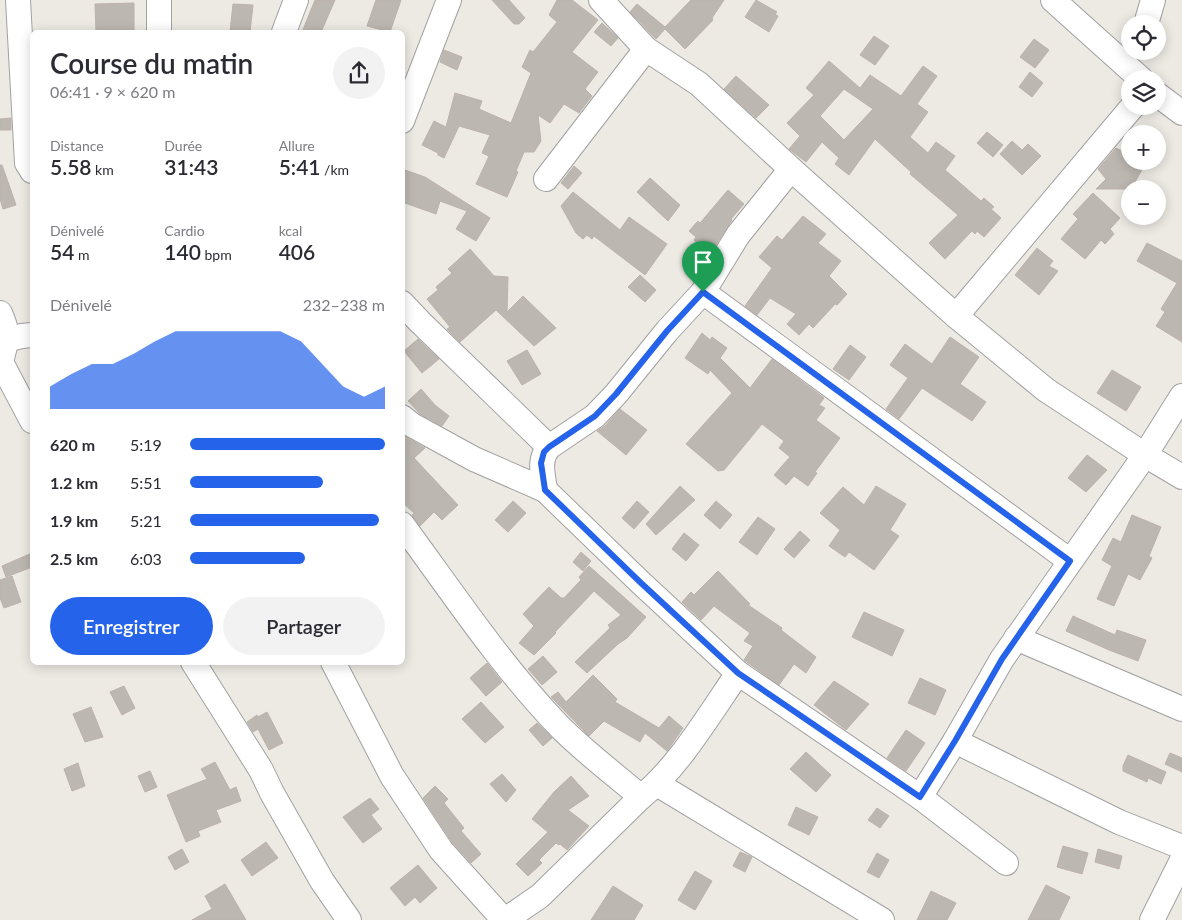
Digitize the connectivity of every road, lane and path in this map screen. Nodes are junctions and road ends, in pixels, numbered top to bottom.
1 (18, 0) edge
2 (159, 0) edge
3 (296, 0) edge
4 (449, 0) edge
5 (601, 0) edge
6 (1053, 0) edge
7 (1153, 0) edge
8 (1149, 15) edge
9 (159, 30) edge
10 (285, 30) edge
11 (646, 49) junction
12 (1121, 51) edge
13 (1166, 101) edge
14 (405, 113) edge
15 (1182, 113) edge
16 (1125, 115) edge
17 (30, 168) edge
18 (791, 169) junction
19 (546, 179) dead end
20 (703, 292) junction
21 (405, 306) edge
22 (0, 313) edge
23 (956, 316) junction
24 (30, 336) edge
25 (4, 340) edge
26 (1182, 396) edge
27 (30, 417) edge
28 (405, 419) edge
29 (549, 447) junction
30 (1145, 455) junction
31 (1182, 477) edge
32 (545, 490) junction
33 (405, 528) edge
34 (1070, 561) junction
35 (1016, 638) junction
36 (195, 665) edge
37 (335, 665) edge
38 (738, 673) junction
39 (1182, 709) edge
40 (955, 741) junction
41 (649, 791) junction
42 (920, 797) junction
43 (1182, 847) edge
44 (1182, 860) edge
45 (1006, 863) dead end
46 (349, 920) edge
47 (505, 920) edge
48 (882, 920) edge
49 (1152, 920) edge

1 - 17 street
2 - 9 street
3 - 10 street
4 - 14 street
5 - 11 street
6 - 12 street
7 - 8 street
11 - 18 street
11 - 19 street
13 - 15 street
16 - 23 street
18 - 20 street
18 - 23 street
20 - 29 street
20 - 34 street
21 - 29 street
22 - 25 street
23 - 30 street
24 - 25 street
25 - 27 street
26 - 30 street
28 - 32 street
29 - 32 street
30 - 31 street
30 - 34 street
32 - 38 street
33 - 41 street
34 - 35 street
35 - 39 street
35 - 40 street
36 - 46 street
37 - 47 street
38 - 41 street
38 - 42 street
40 - 42 street
40 - 43 street
41 - 47 street
41 - 48 street
42 - 45 street
44 - 49 street

